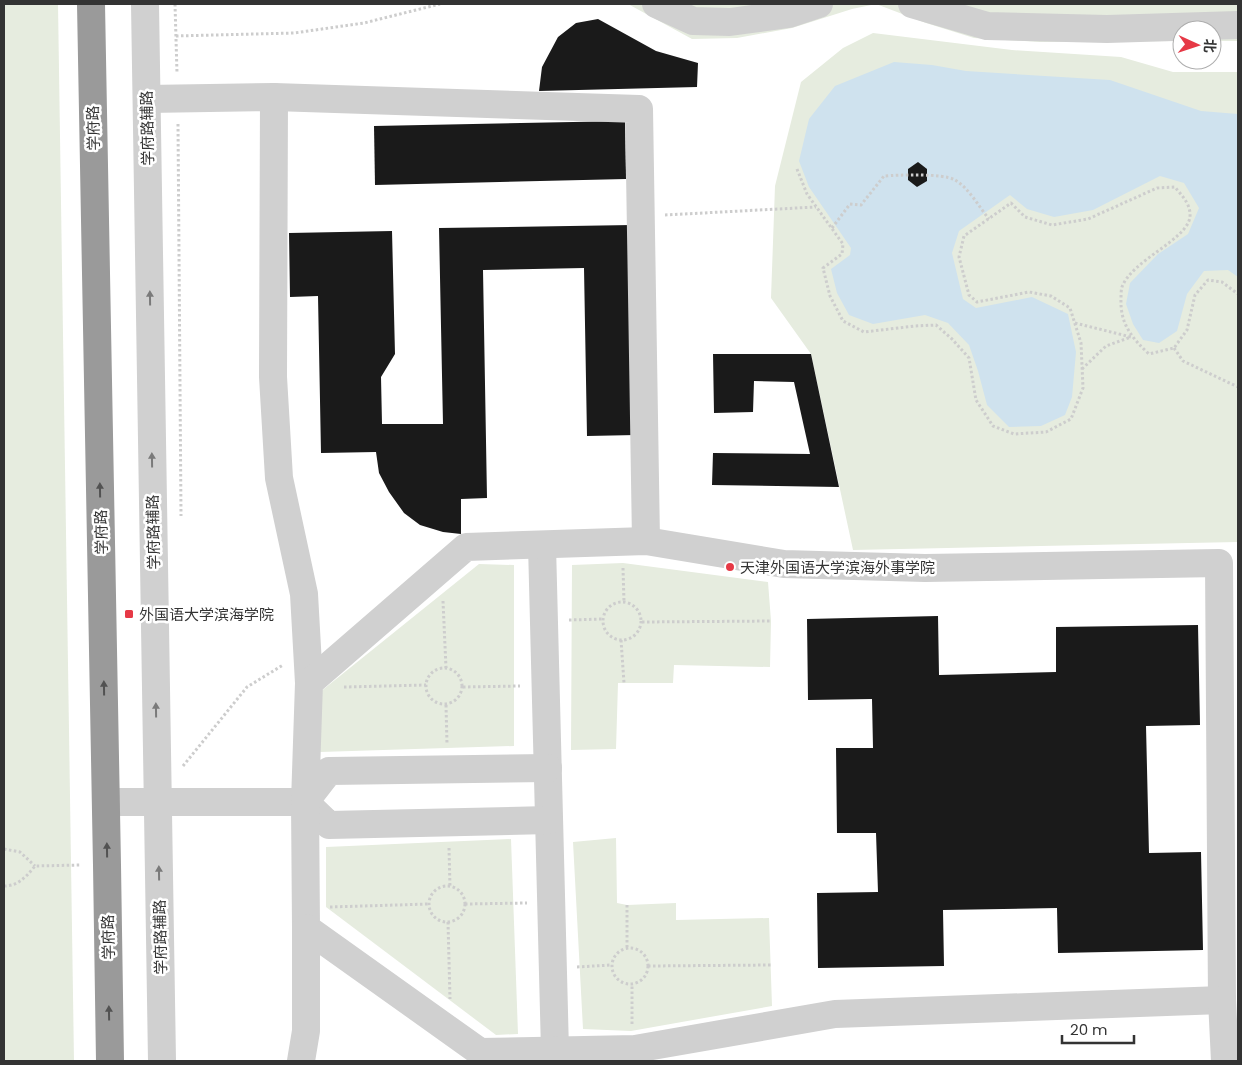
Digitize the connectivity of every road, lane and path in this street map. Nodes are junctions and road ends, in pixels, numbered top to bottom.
1 (91, 4) edge
2 (145, 4) edge
3 (440, 4) edge
4 (656, 4) edge
5 (819, 4) edge
6 (912, 4) edge
7 (1238, 24) edge
8 (176, 36) dead end
9 (274, 97) junction
10 (147, 99) junction
11 (798, 169) dead end
12 (817, 207) junction
13 (640, 217) junction
14 (989, 219) junction
15 (832, 228) junction
16 (1238, 294) edge
17 (1075, 323) junction
18 (1131, 337) junction
19 (1174, 348) junction
20 (1082, 370) junction
21 (1238, 387) edge
22 (634, 542) junction
23 (542, 545) junction
24 (442, 568) junction
25 (624, 602) junction
26 (603, 619) junction
27 (544, 621) junction
28 (770, 621) dead end
29 (642, 622) junction
30 (621, 640) junction
31 (307, 651) junction
32 (446, 668) junction
33 (309, 683) junction
34 (624, 683) dead end
35 (426, 685) junction
36 (546, 685) junction
37 (463, 688) junction
38 (446, 705) junction
39 (182, 767) dead end
40 (548, 768) junction
41 (447, 769) junction
42 (1229, 778) edge
43 (158, 801) junction
44 (106, 802) junction
45 (305, 802) junction
46 (549, 820) junction
47 (449, 822) junction
48 (4, 849) edge
49 (82, 865) dead end
50 (35, 866) junction
51 (4, 886) edge
52 (450, 886) junction
53 (551, 902) junction
54 (429, 904) junction
55 (465, 904) junction
56 (627, 905) dead end
57 (306, 917) junction
58 (448, 922) junction
59 (627, 947) junction
60 (611, 965) junction
61 (771, 965) dead end
62 (648, 966) junction
63 (553, 969) junction
64 (632, 984) junction
65 (1222, 1000) junction
66 (450, 1031) junction
67 (631, 1049) junction
68 (555, 1051) junction
69 (110, 1061) edge
70 (162, 1061) edge
71 (301, 1061) edge
72 (1224, 1061) edge

44 -> 1 highway, 学府路
2 - 10 street, 学府路辅路
3 - 8 path
4 - 5 street
6 - 7 street
9 - 10 street
9 - 13 street
9 - 31 street
43 -> 10 street, 学府路辅路
11 - 12 path
12 - 13 path
12 - 15 path
13 - 22 street
14 - 15 path
14 - 17 path
14 - 18 path
15 - 20 path
16 - 19 path
17 - 18 path
17 - 20 path
18 - 19 path
18 - 20 path
19 - 21 path
22 - 23 street
22 - 25 path
22 - 42 street
23 - 24 street
23 - 27 street
24 - 32 path
24 - 33 street
25 - 26 path
25 - 29 path
26 - 27 path
26 - 30 path
27 - 36 street
28 - 29 path
29 - 30 path
30 - 34 path
31 - 33 street
31 - 39 path
32 - 35 path
32 - 37 path
33 - 35 path
33 - 45 street
35 - 38 path
36 - 37 path
36 - 40 street
37 - 38 path
38 - 41 path
40 - 41 street
40 - 46 street
41 - 45 street
42 - 65 street
43 - 44 street
43 - 45 street
70 -> 43 street, 学府路辅路
69 -> 44 highway, 学府路
45 - 47 street
45 - 57 street
46 - 47 street
46 - 53 street
47 - 52 path
48 - 50 path
49 - 50 path
50 - 51 path
52 - 54 path
52 - 55 path
53 - 55 path
53 - 63 street
54 - 57 path
54 - 58 path
55 - 58 path
56 - 59 path
57 - 66 street
57 - 71 street
58 - 66 path
59 - 60 path
59 - 62 path
60 - 63 path
60 - 64 path
61 - 62 path
62 - 64 path
63 - 68 street
64 - 67 path
65 - 67 street
65 - 72 street
66 - 68 street
67 - 68 street

